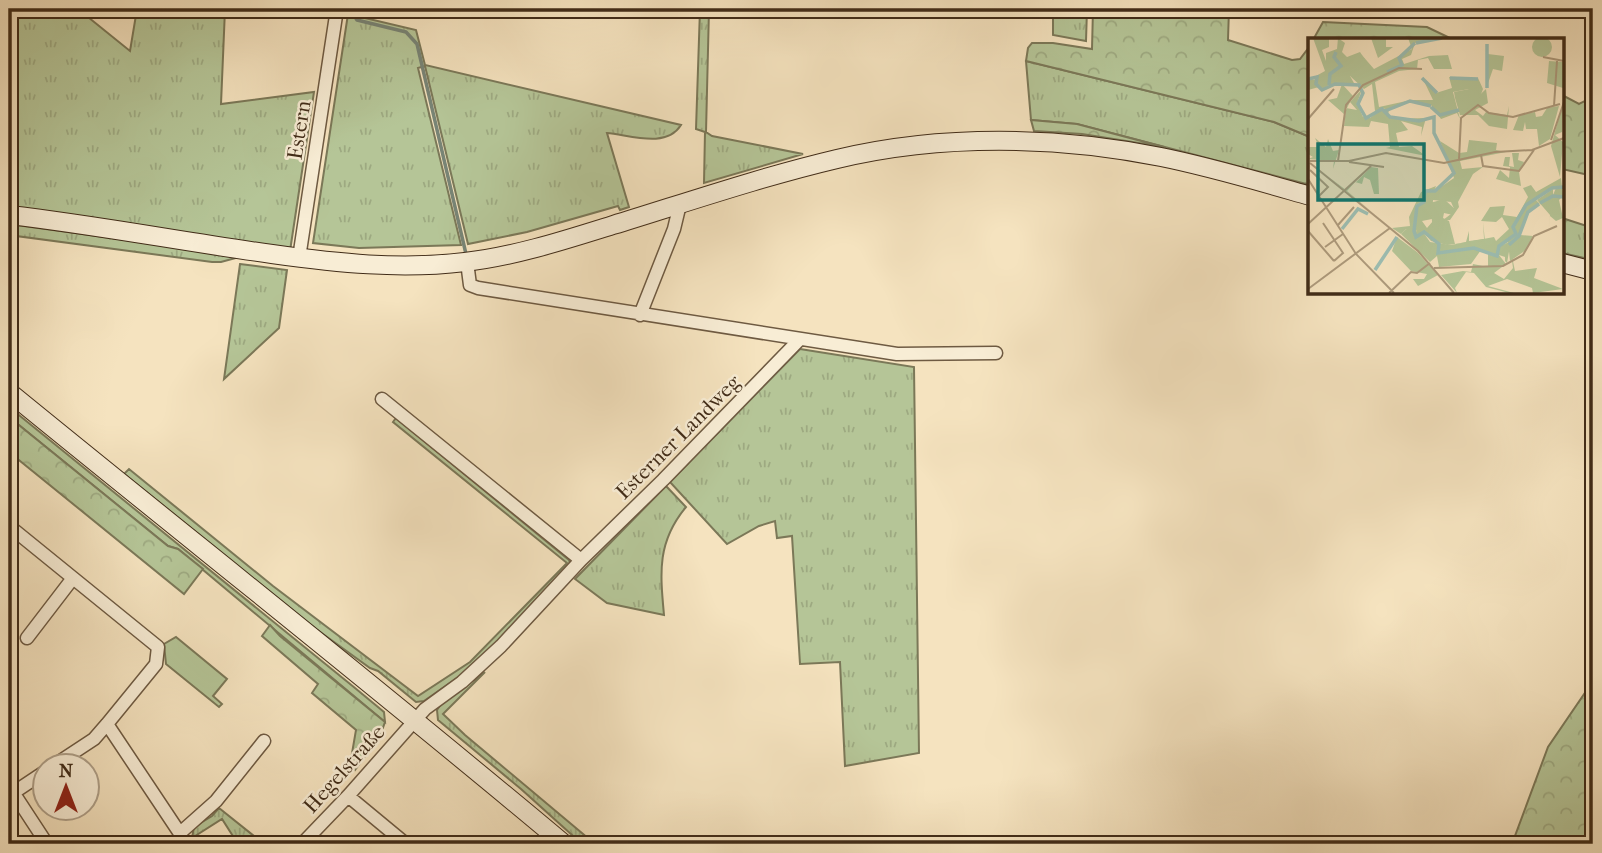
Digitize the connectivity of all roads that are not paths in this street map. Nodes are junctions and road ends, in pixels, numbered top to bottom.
1 (337, 9) edge
2 (1308, 195) edge
3 (681, 205) junction
4 (9, 215) edge
5 (299, 258) junction
6 (467, 262) junction
7 (1564, 264) edge
8 (1593, 271) edge
9 (640, 315) junction
10 (800, 339) junction
11 (996, 353) dead end
12 (9, 392) edge
13 (382, 399) dead end
14 (9, 526) edge
15 (581, 560) junction
16 (73, 578) junction
17 (27, 638) dead end
18 (415, 719) junction
19 (107, 724) junction
20 (264, 741) dead end
21 (74, 752) edge
22 (32, 778) edge
23 (11, 789) edge
24 (348, 796) junction
25 (183, 839) edge
26 (47, 844) edge
27 (302, 844) edge
28 (406, 844) edge
29 (564, 844) edge

1 - 5 street, Estern
2 - 3 street
3 - 6 street
3 - 9 street
4 - 5 street
5 - 6 street
6 - 9 street
7 - 8 street
9 - 10 street
10 - 11 street
10 - 15 street, Esterner Landweg
12 - 18 street
13 - 15 street
14 - 16 street
15 - 18 street, Esterner Landweg
16 - 17 street
16 - 19 street
18 - 24 street, Hegelstraße
18 - 29 street
19 - 21 street
19 - 25 street
20 - 25 street
22 - 23 street
23 - 26 street
24 - 27 street, Hegelstraße
24 - 28 street

